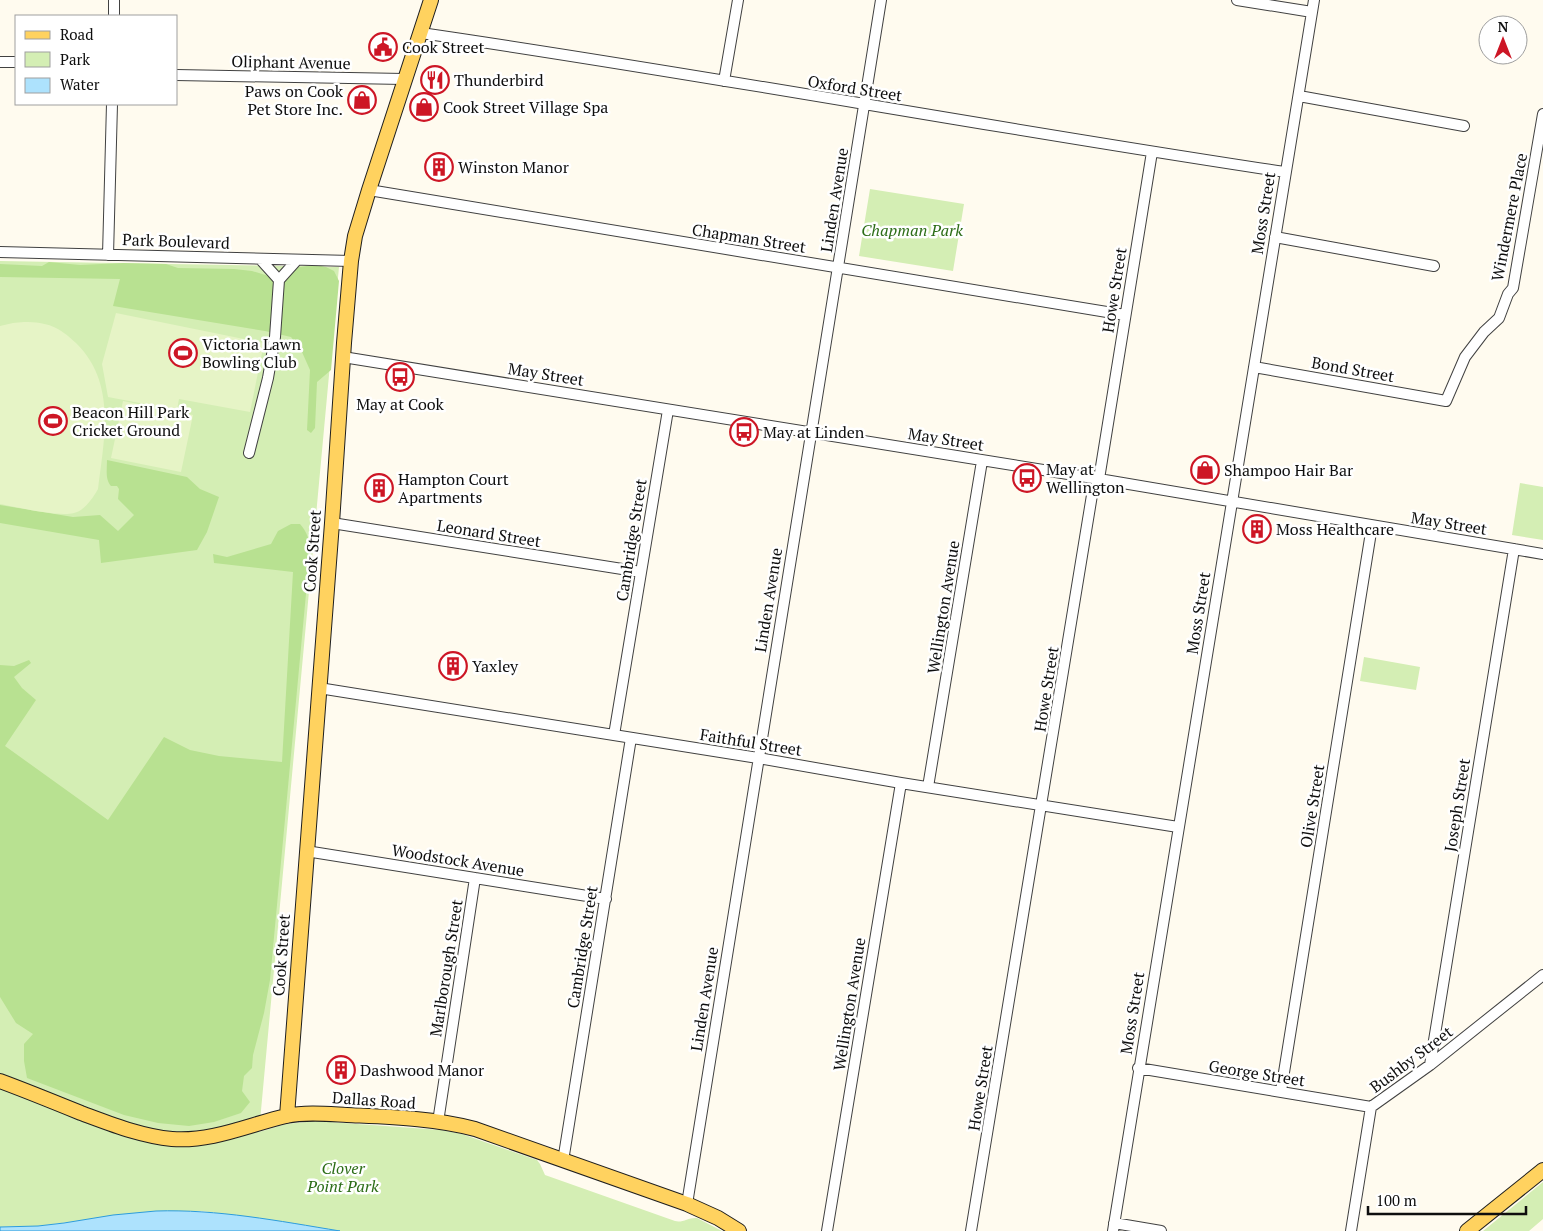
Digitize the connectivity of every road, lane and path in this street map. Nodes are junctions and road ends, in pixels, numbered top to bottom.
1 (114, 0) edge
2 (431, 0) edge
3 (738, 0) edge
4 (881, 0) edge
5 (1237, 0) edge
6 (1314, 0) edge
7 (1312, 12) junction
8 (114, 15) edge
9 (421, 33) junction
10 (0, 62) edge
11 (15, 62) edge
12 (178, 75) edge
13 (404, 79) junction
14 (724, 81) junction
15 (1298, 96) junction
16 (112, 105) edge
17 (865, 105) junction
18 (1543, 114) edge
19 (1464, 126) dead end
20 (1541, 140) edge
21 (1152, 152) junction
22 (1285, 172) junction
23 (369, 190) junction
24 (1275, 237) junction
25 (0, 252) edge
26 (108, 255) junction
27 (260, 259) junction
28 (297, 260) junction
29 (351, 261) junction
30 (1434, 266) dead end
31 (838, 268) junction
32 (279, 280) junction
33 (1125, 315) junction
34 (343, 357) junction
35 (1254, 367) junction
36 (1446, 400) joint
37 (668, 410) junction
38 (810, 432) junction
39 (249, 453) dead end
40 (982, 461) junction
41 (1099, 479) junction
42 (1231, 501) junction
43 (332, 523) junction
44 (1372, 526) junction
45 (1514, 549) junction
46 (1543, 554) edge
47 (641, 572) junction
48 (319, 688) junction
49 (614, 735) junction
50 (630, 738) junction
51 (758, 758) junction
52 (901, 783) junction
53 (928, 787) junction
54 (1042, 806) junction
55 (1178, 827) junction
56 (306, 851) junction
57 (475, 878) junction
58 (606, 900) junction
59 (1543, 975) edge
60 (1430, 1065) junction
61 (1138, 1068) junction
62 (0, 1081) edge
63 (1281, 1092) junction
64 (1371, 1107) junction
65 (287, 1116) junction
66 (438, 1122) junction
67 (563, 1161) junction
68 (1543, 1170) edge
69 (687, 1204) junction
70 (1113, 1227) edge
71 (739, 1231) edge
72 (827, 1231) edge
73 (971, 1231) edge
74 (1161, 1231) edge
75 (1351, 1231) edge
76 (1467, 1231) edge

1 - 8 street
2 - 9 main road, Cook Street
3 - 14 street
4 - 17 street, Linden Avenue
5 - 7 street
6 - 7 street, Moss Street
7 - 15 street, Moss Street
9 - 13 main road, Cook Street
9 - 14 street, Oxford Street
10 - 11 street
12 - 13 street, Oliphant Avenue
13 - 23 main road, Cook Street
14 - 17 street, Oxford Street
15 - 19 street
15 - 22 street, Moss Street
16 - 26 street
17 - 21 street, Oxford Street
17 - 31 street, Linden Avenue
18 - 20 street, Windermere Place
20 - 36 street, Windermere Place
21 - 22 street, Oxford Street
21 - 33 street, Howe Street
22 - 24 street, Moss Street
23 - 29 main road, Cook Street
23 - 31 street, Chapman Street
24 - 30 street
24 - 35 street, Moss Street
25 - 26 street, Park Boulevard
26 - 27 street, Park Boulevard
27 - 28 street, Park Boulevard
27 - 32 street
28 - 29 street, Park Boulevard
28 - 32 street
29 - 34 main road, Cook Street
31 - 33 street, Chapman Street
31 - 38 street, Linden Avenue
32 - 39 street
33 - 41 street, Howe Street
34 - 37 street, May Street
34 - 43 main road, Cook Street
35 - 36 street, Bond Street
35 - 42 street, Moss Street
37 - 38 street, May Street
37 - 47 street, Cambridge Street
38 - 40 street, May Street
38 - 51 street, Linden Avenue
40 - 41 street, May Street
40 - 53 street, Wellington Avenue
41 - 42 street, May Street
41 - 54 street, Howe Street
42 - 44 street, May Street
42 - 55 street, Moss Street
43 - 47 street, Leonard Street
43 - 48 main road, Cook Street
44 - 45 street, May Street
44 - 63 street, Olive Street
45 - 46 street, May Street
45 - 60 street, Joseph Street
47 - 49 street, Cambridge Street
48 - 49 street, Faithful Street
48 - 56 main road, Cook Street
49 - 50 street, Faithful Street
50 - 51 street, Faithful Street
50 - 58 street, Cambridge Street
51 - 52 street, Faithful Street
51 - 69 street, Linden Avenue
52 - 53 street, Faithful Street
52 - 72 street, Wellington Avenue
53 - 54 street, Faithful Street
54 - 55 street, Faithful Street
54 - 73 street, Howe Street
55 - 61 street, Moss Street
56 - 57 street, Woodstock Avenue
56 - 65 main road, Cook Street
57 - 58 street, Woodstock Avenue
57 - 66 street, Marlborough Street
58 - 67 street, Cambridge Street
59 - 60 street, Bushby Street
60 - 64 street, Bushby Street
61 - 63 street, George Street
61 - 70 street, Moss Street
62 - 65 main road, Dallas Road
63 - 64 street, George Street
64 - 75 street, Bushby Street
65 - 66 main road, Dallas Road
66 - 67 main road, Dallas Road
67 - 69 main road, Dallas Road
68 - 76 main road
69 - 71 main road, Dallas Road
70 - 74 street

